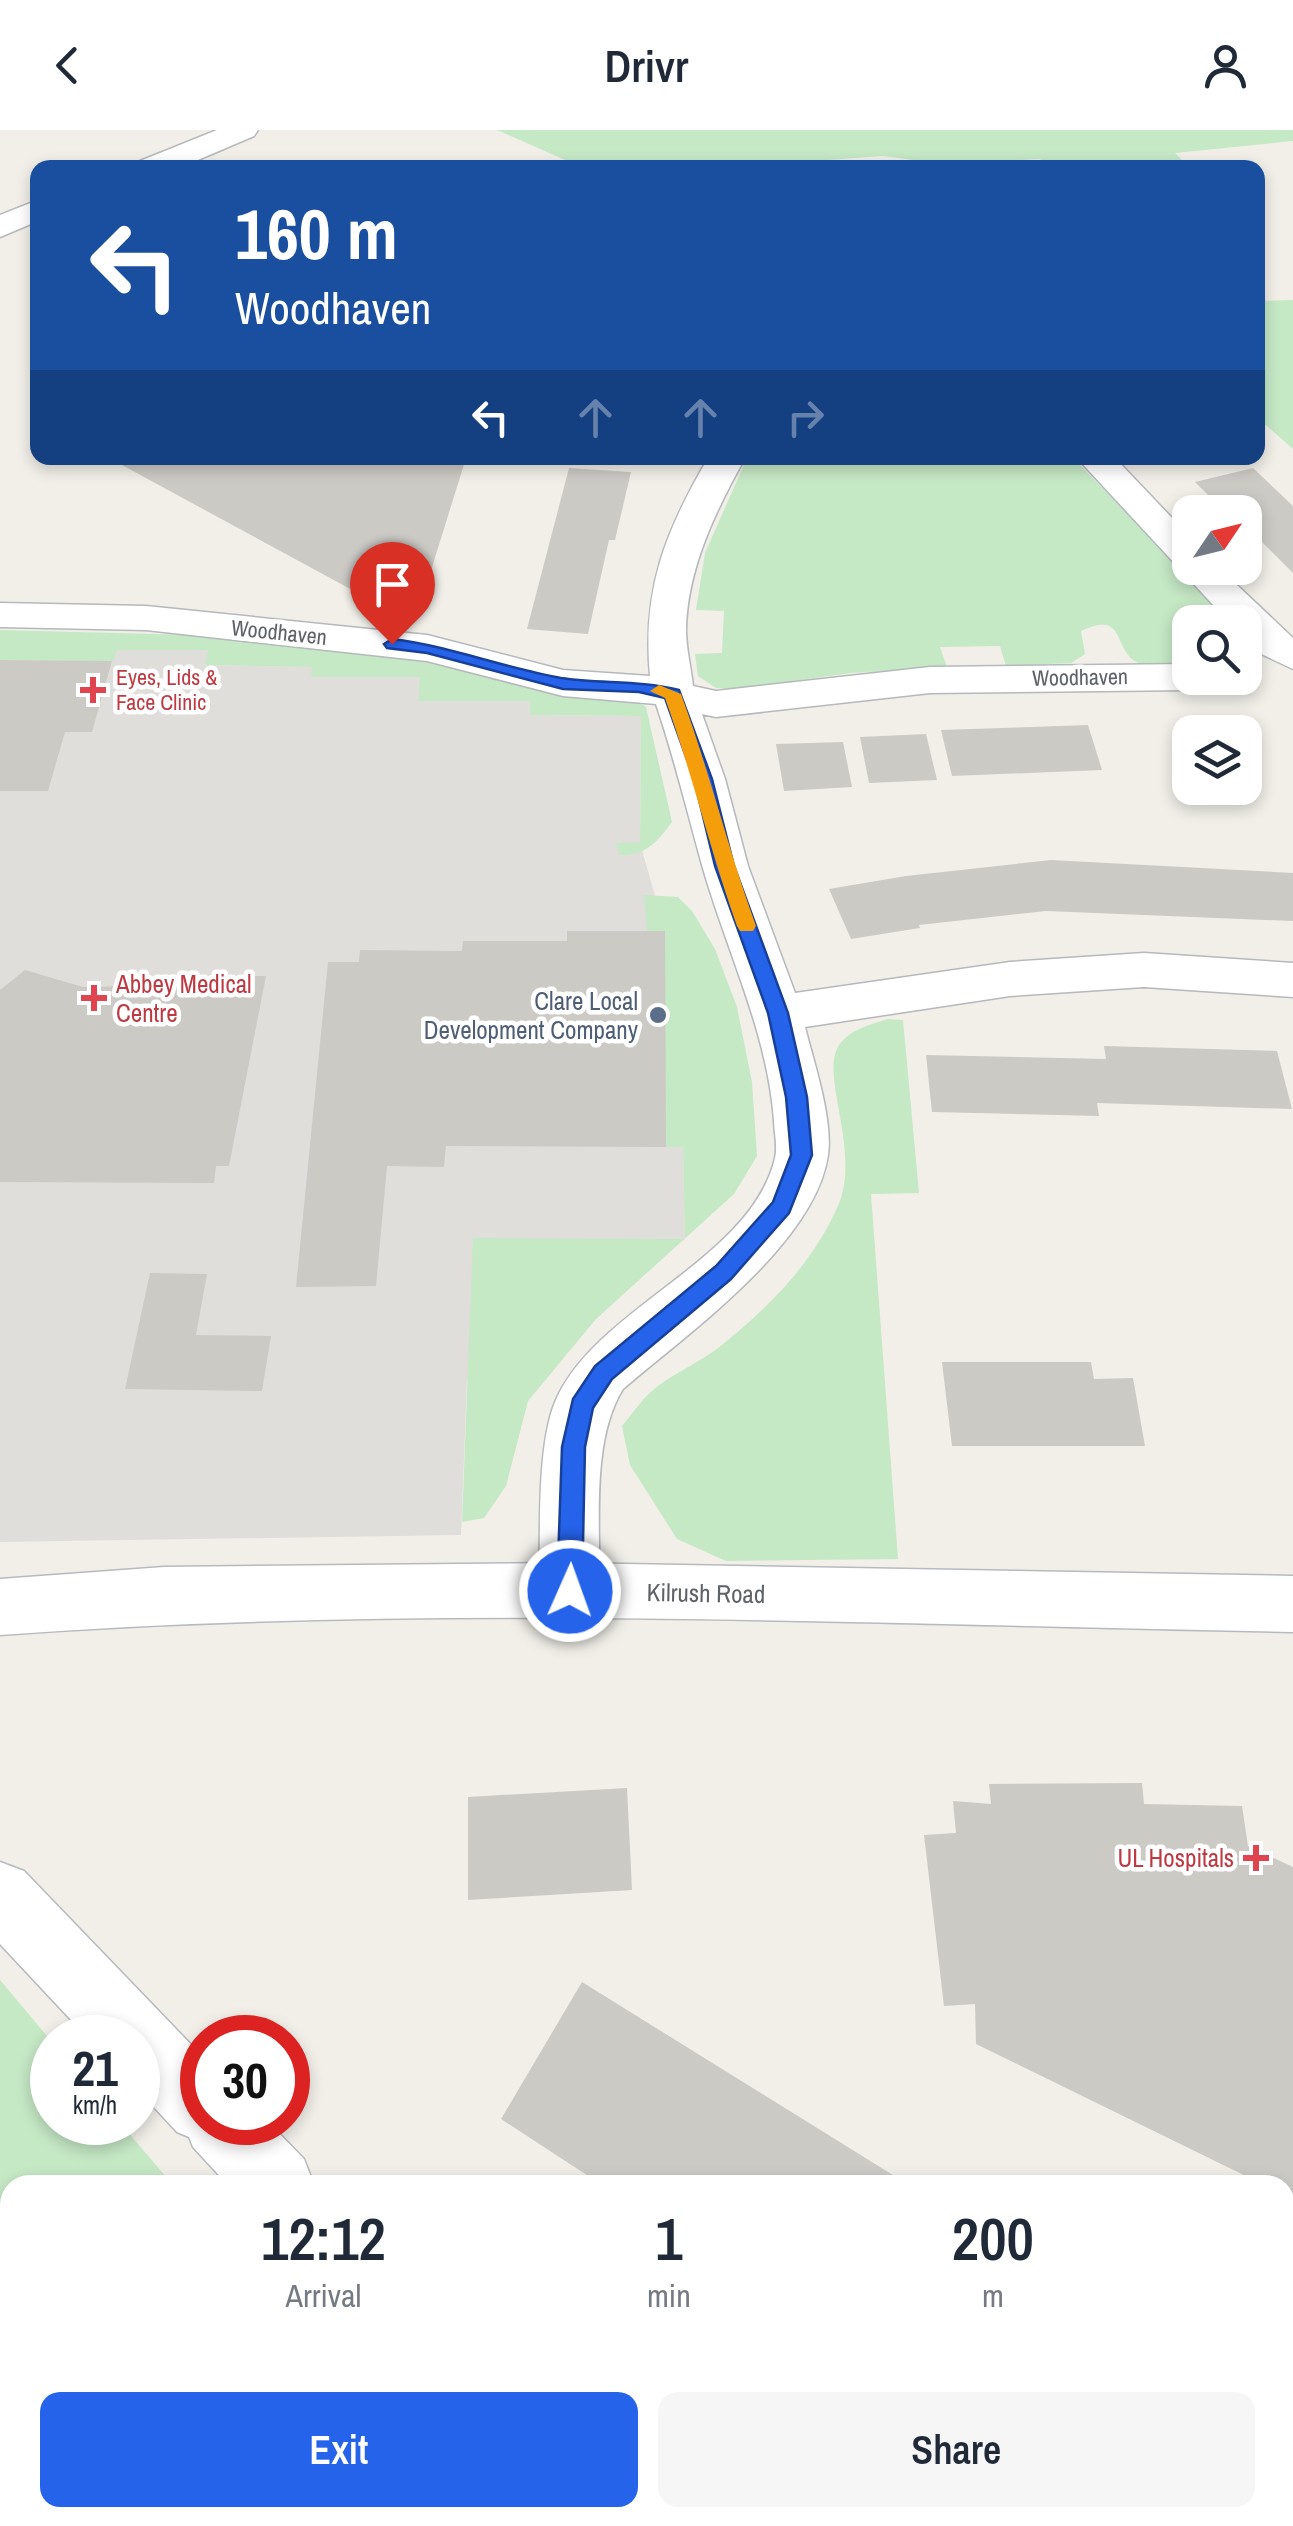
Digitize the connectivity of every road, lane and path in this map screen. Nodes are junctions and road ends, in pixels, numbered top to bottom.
1 (243, 130) edge
2 (175, 160) edge
3 (30, 213) edge
4 (0, 227) edge
5 (722, 465) edge
6 (1102, 465) edge
7 (1172, 540) edge
8 (1214, 585) edge
9 (0, 615) edge
10 (1282, 672) edge
11 (1172, 677) edge
12 (673, 694) junction
13 (1293, 980) edge
14 (778, 1013) junction
15 (570, 1591) junction
16 (1293, 1604) edge
17 (0, 1607) edge
18 (0, 1896) edge
19 (115, 2015) edge
20 (160, 2062) edge
21 (180, 2084) edge
22 (240, 2145) edge
23 (268, 2175) edge

1 - 2 street
3 - 4 street
5 - 12 street
6 - 7 street
8 - 10 street
9 - 12 street, Woodhaven
11 - 12 street, Woodhaven
12 - 14 street
13 - 14 street
14 - 15 street
15 - 16 street, Kilrush Road
15 - 17 street, Kilrush Road
18 - 19 street
20 - 21 street
22 - 23 street

